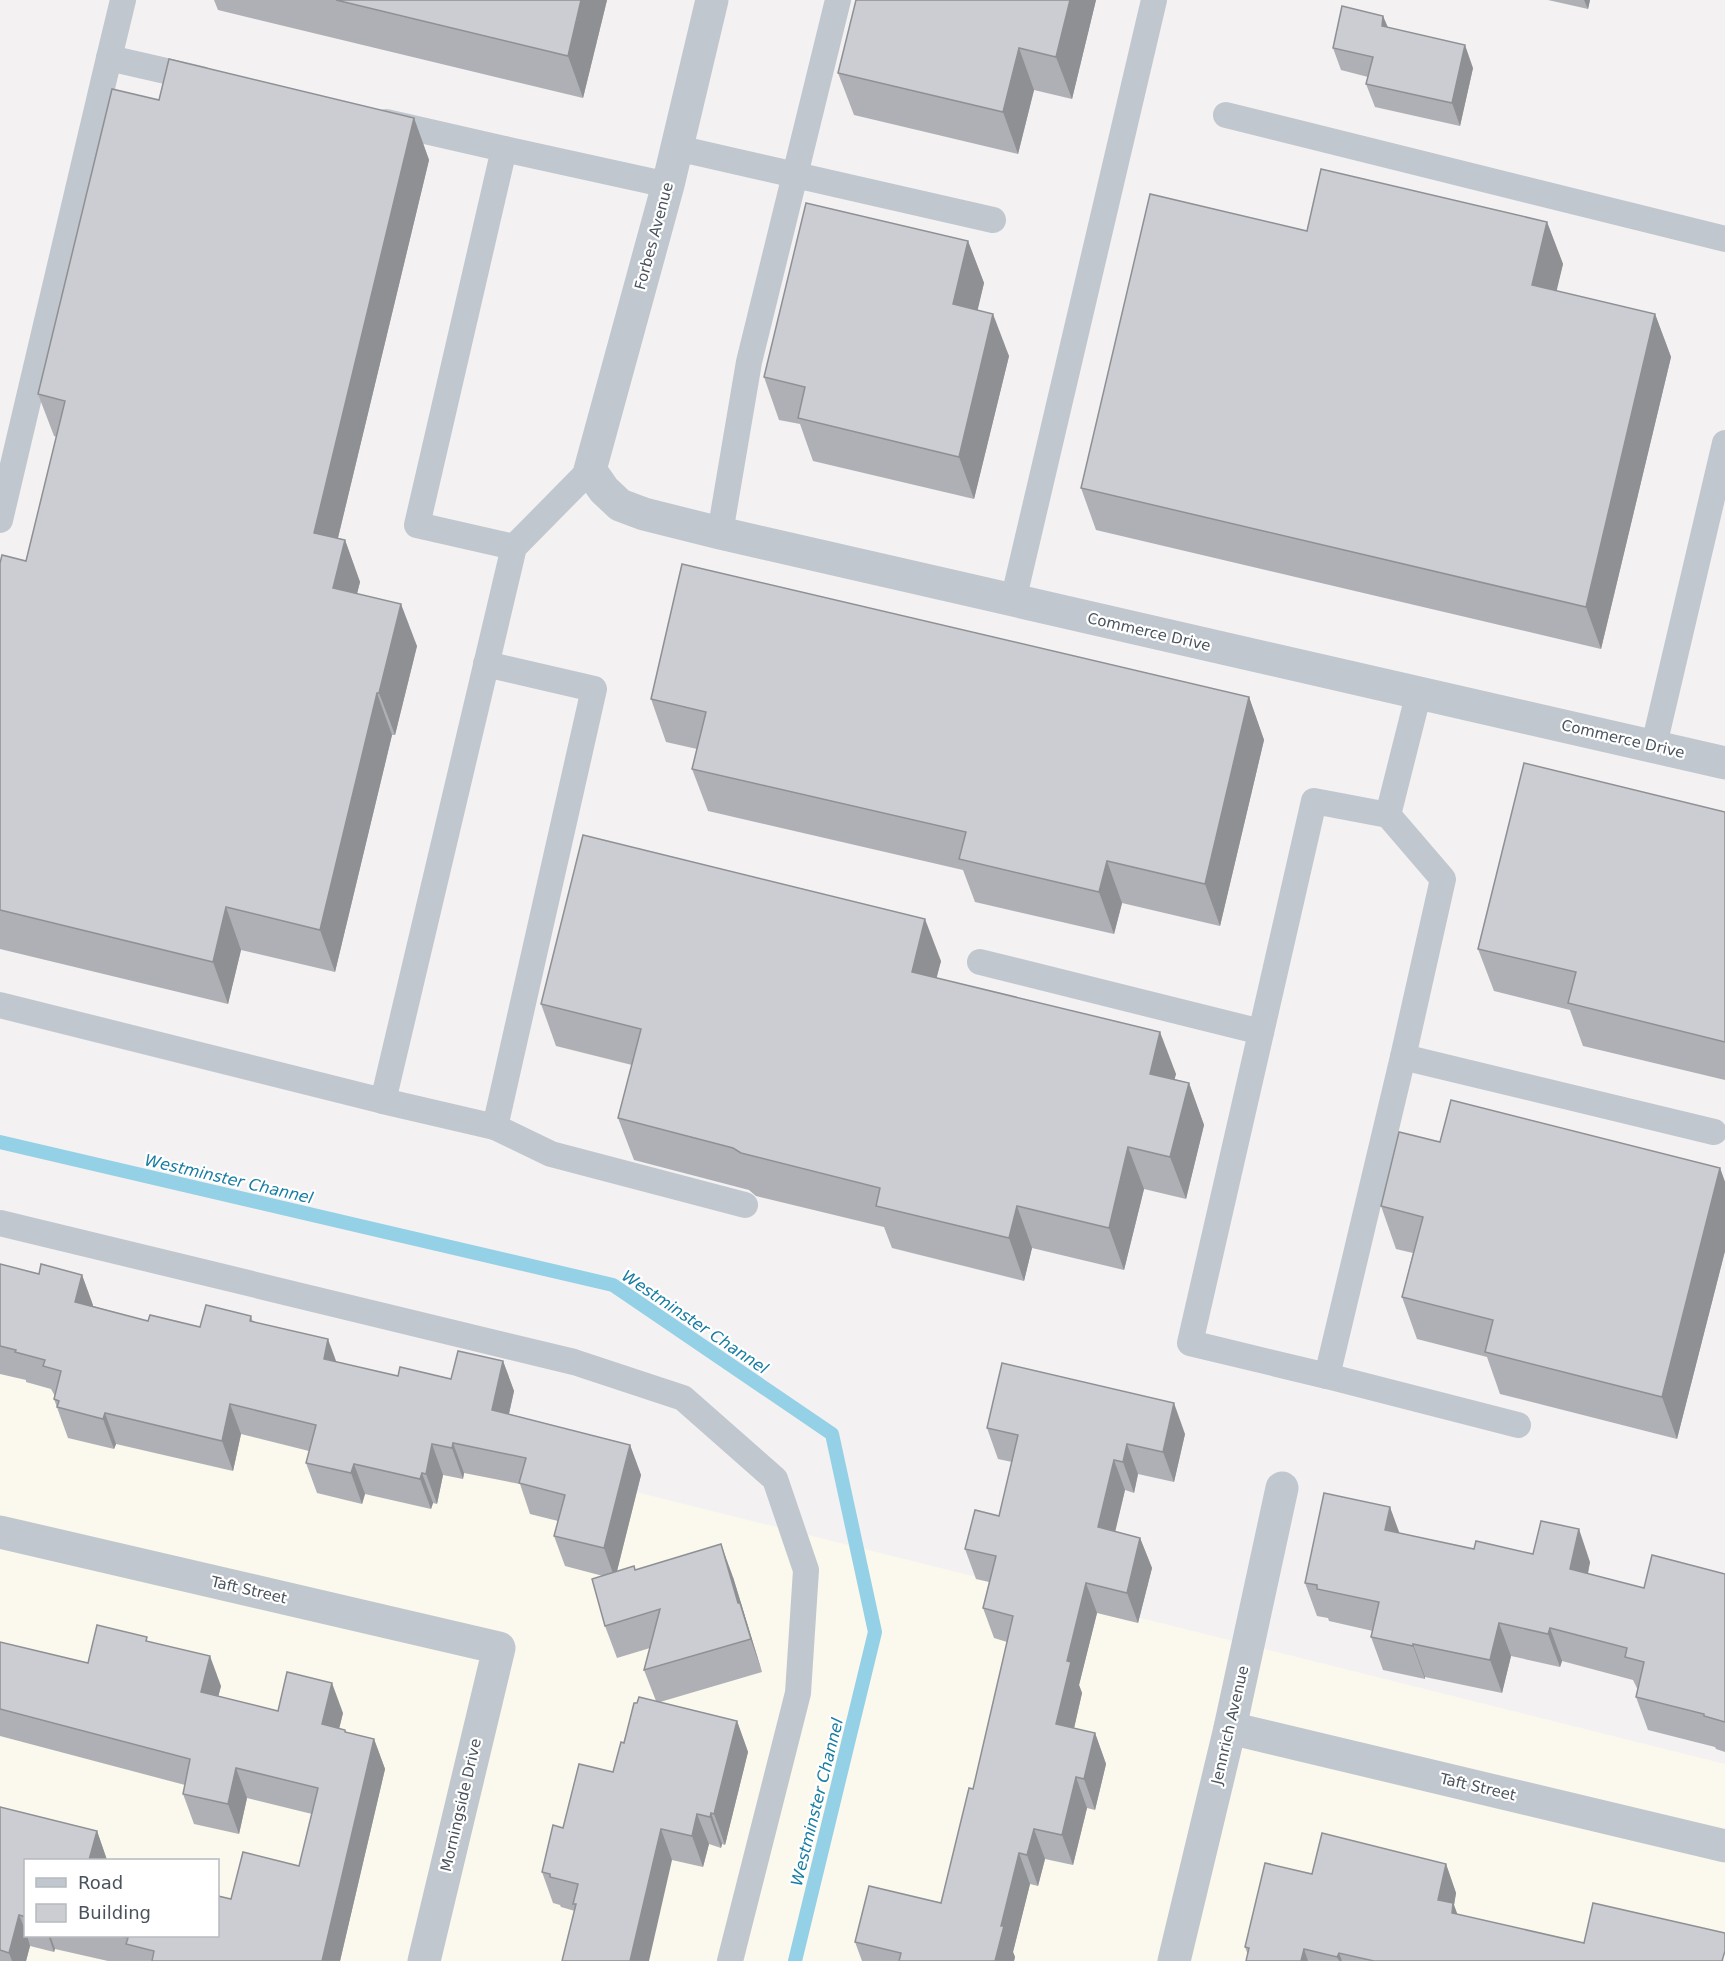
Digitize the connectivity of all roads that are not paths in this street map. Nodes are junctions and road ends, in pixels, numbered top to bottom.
1 (123, 0) edge
2 (712, 0) edge
3 (838, 0) edge
4 (1154, 0) edge
5 (109, 58) junction
6 (225, 85) edge
7 (1226, 115) dead end
8 (365, 117) edge
9 (677, 148) junction
10 (504, 149) junction
11 (796, 175) junction
12 (668, 185) junction
13 (993, 220) dead end
14 (1725, 239) edge
15 (1725, 443) edge
16 (590, 470) junction
17 (0, 520) edge
18 (720, 533) junction
19 (514, 546) junction
20 (1013, 601) junction
21 (486, 664) junction
22 (1419, 692) junction
23 (1654, 746) junction
24 (1725, 763) edge
25 (1388, 815) junction
26 (980, 962) dead end
27 (0, 1005) edge
28 (1261, 1032) junction
29 (1403, 1057) junction
30 (383, 1101) junction
31 (495, 1127) junction
32 (1714, 1132) dead end
33 (745, 1205) dead end
34 (0, 1223) edge
35 (1327, 1376) junction
36 (1518, 1425) dead end
37 (1282, 1488) dead end
38 (0, 1532) edge
39 (499, 1648) joint
40 (1230, 1728) junction
41 (1725, 1846) edge
42 (424, 1961) edge
43 (730, 1961) edge
44 (1174, 1961) edge

1 - 5 lane
2 - 9 street, Forbes Avenue
3 - 11 lane
4 - 20 lane
5 - 6 lane
5 - 17 lane
7 - 14 lane
8 - 10 lane
9 - 11 lane
9 - 12 street, Forbes Avenue
10 - 12 lane
10 - 19 lane
11 - 13 lane
11 - 18 lane
12 - 16 street, Forbes Avenue
15 - 23 lane
16 - 18 street, Commerce Drive
16 - 19 lane
18 - 20 street, Commerce Drive
19 - 21 lane
20 - 22 street, Commerce Drive
21 - 30 lane
21 - 31 lane
22 - 23 street, Commerce Drive
22 - 25 lane
23 - 24 street, Commerce Drive
25 - 28 lane
25 - 29 lane
26 - 28 lane
27 - 30 lane
28 - 35 lane
29 - 32 lane
29 - 35 lane
30 - 31 lane
31 - 33 lane
34 - 43 lane
35 - 36 lane
37 - 40 street, Jennrich Avenue
38 - 39 street, Taft Street
39 - 42 street, Morningside Drive
40 - 41 street, Taft Street
40 - 44 street, Jennrich Avenue

